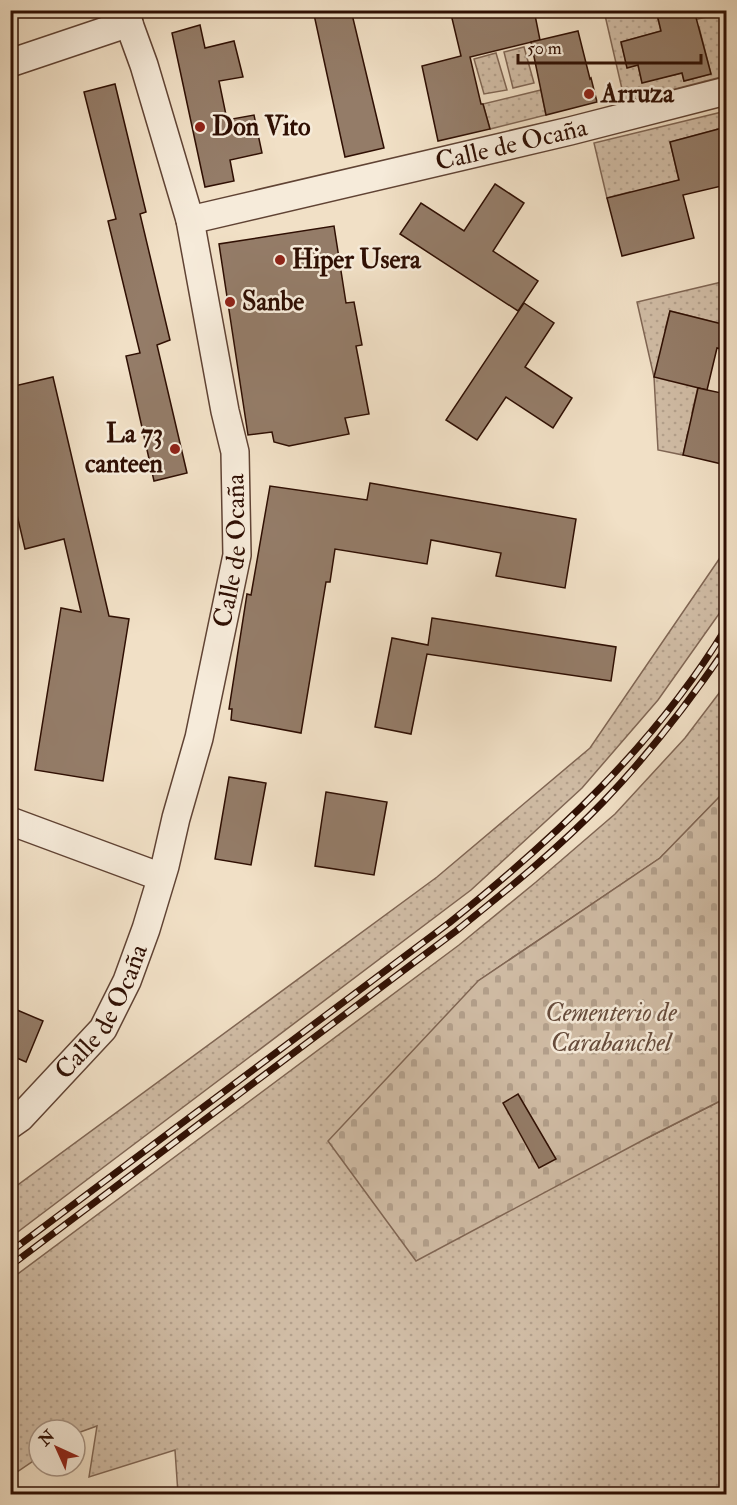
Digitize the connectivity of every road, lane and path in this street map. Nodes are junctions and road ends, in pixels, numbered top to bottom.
1 (126, 17) edge
2 (10, 63) edge
3 (726, 91) edge
4 (190, 220) junction
5 (10, 821) edge
6 (161, 877) junction
7 (10, 1125) edge

1 - 2 street, Calle de Ocaña
1 - 4 street, Calle de Ocaña
3 - 4 street, Calle de Ocaña
4 - 6 street, Calle de Ocaña
5 - 6 street
6 - 7 street, Calle de Ocaña

